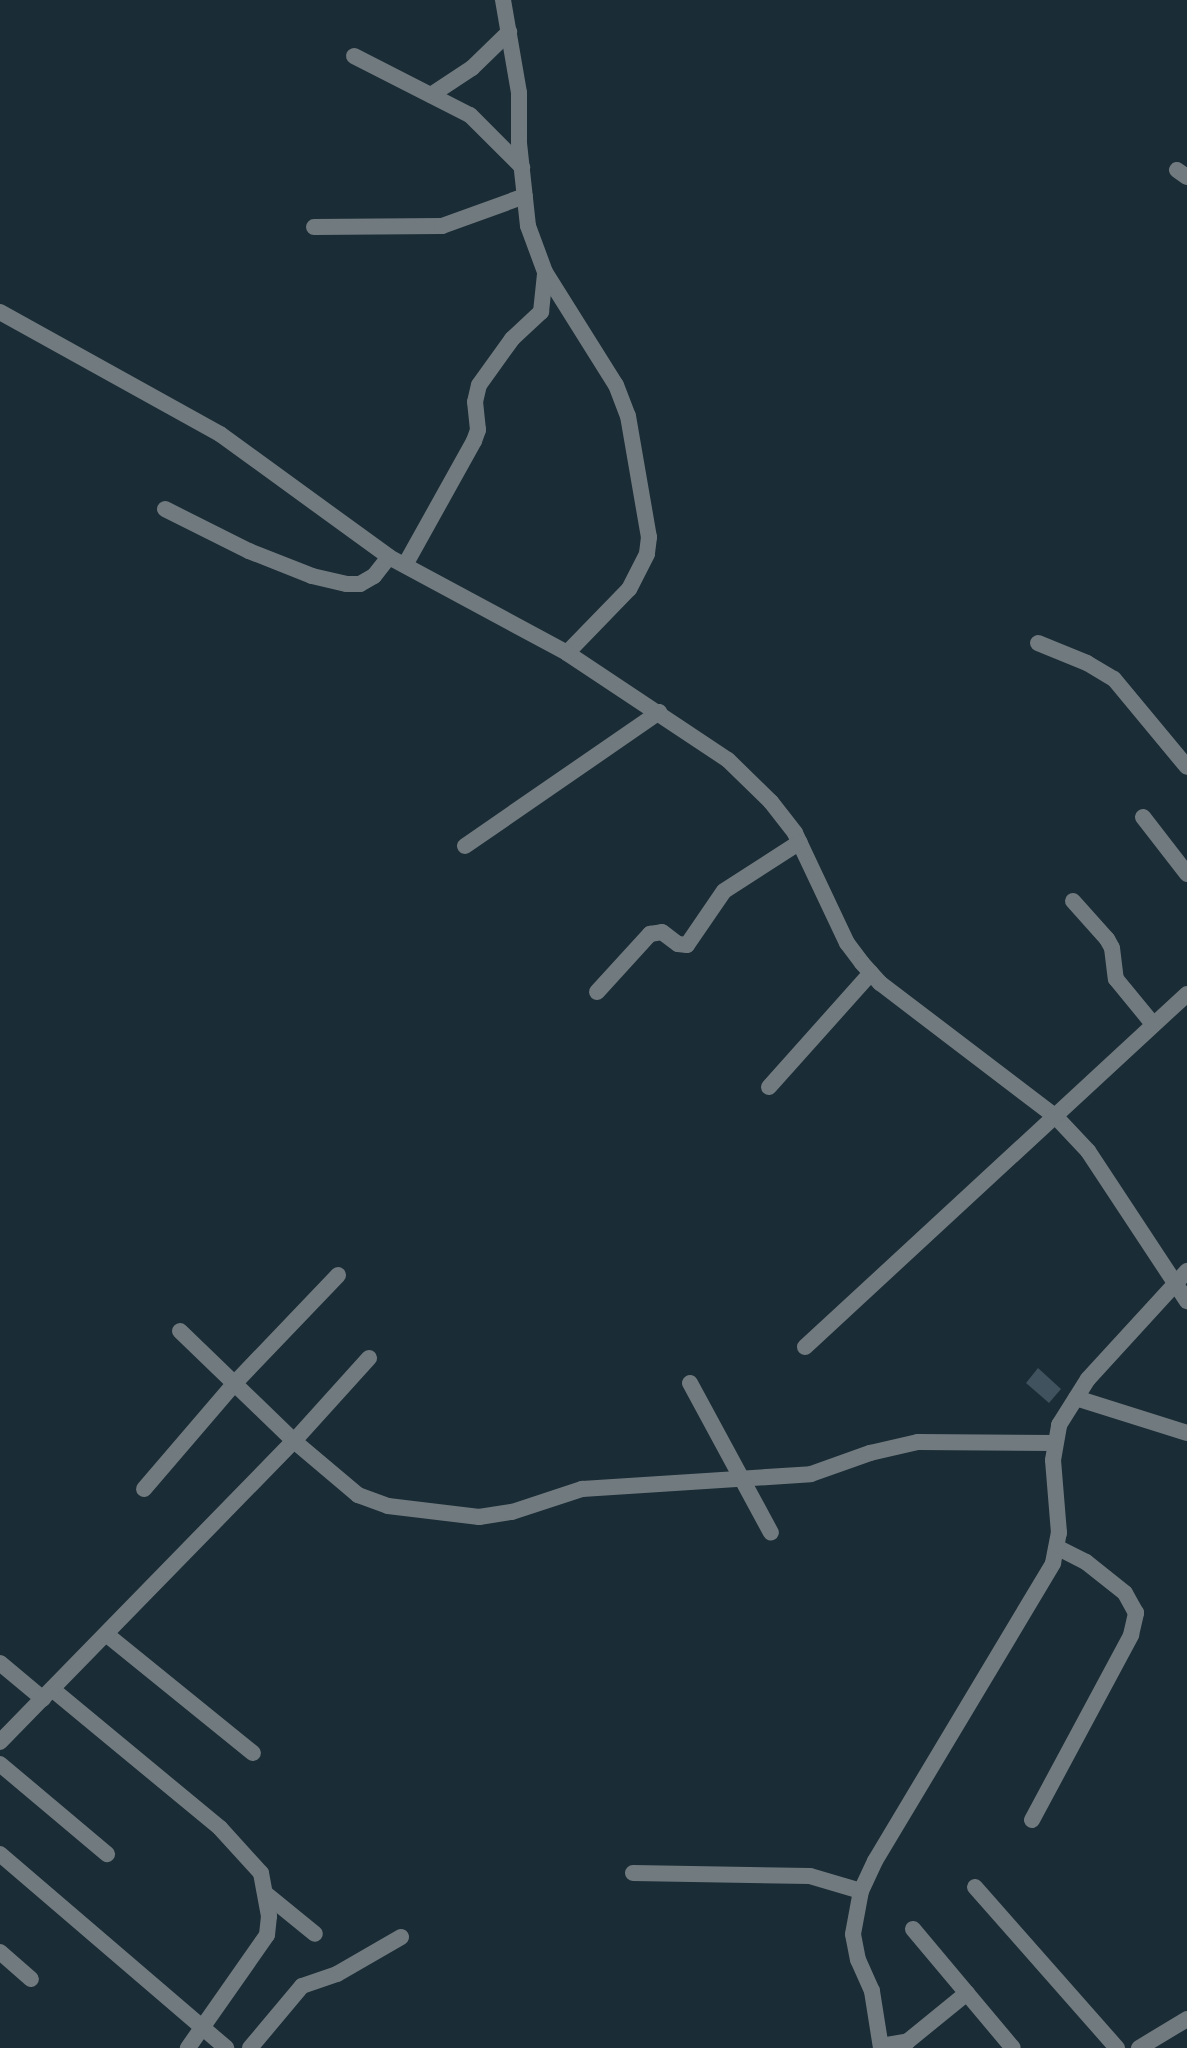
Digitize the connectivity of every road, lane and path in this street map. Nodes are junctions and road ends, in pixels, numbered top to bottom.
1 (503, 0) edge
2 (509, 32) junction
3 (354, 56) dead end
4 (431, 95) junction
5 (522, 167) junction
6 (525, 196) junction
7 (314, 227) dead end
8 (545, 272) junction
9 (0, 312) edge
10 (165, 509) dead end
11 (389, 557) junction
12 (405, 565) junction
13 (1038, 643) dead end
14 (567, 653) junction
15 (659, 712) junction
16 (1187, 767) edge
17 (1143, 817) dead end
18 (800, 842) junction
19 (465, 846) dead end
20 (1187, 874) edge
21 (1073, 901) dead end
22 (871, 973) junction
23 (597, 992) dead end
24 (1187, 994) edge
25 (1153, 1024) junction
26 (769, 1087) dead end
27 (1056, 1117) junction
28 (338, 1275) dead end
29 (1181, 1278) edge
30 (1187, 1301) edge
31 (180, 1331) dead end
32 (805, 1347) dead end
33 (369, 1358) dead end
34 (690, 1383) dead end
35 (233, 1385) junction
36 (1076, 1398) junction
37 (1187, 1433) edge
38 (294, 1441) junction
39 (1054, 1443) junction
40 (745, 1480) junction
41 (144, 1489) dead end
42 (771, 1533) dead end
43 (1057, 1547) junction
44 (106, 1634) junction
45 (0, 1663) edge
46 (47, 1694) junction
47 (0, 1742) edge
48 (253, 1753) dead end
49 (0, 1764) edge
50 (1032, 1820) dead end
51 (0, 1854) edge
52 (107, 1854) dead end
53 (633, 1873) dead end
54 (975, 1887) dead end
55 (861, 1891) junction
56 (266, 1894) junction
57 (913, 1929) dead end
58 (315, 1934) dead end
59 (401, 1937) dead end
60 (0, 1952) edge
61 (31, 1979) dead end
62 (967, 1993) junction
63 (1186, 2023) edge
64 (202, 2028) junction
65 (881, 2047) edge
66 (188, 2048) edge
67 (226, 2048) edge
68 (250, 2048) edge
69 (1013, 2048) edge
70 (1117, 2048) edge
71 (1139, 2048) edge

1 - 2 street
2 - 4 street
2 - 5 street
3 - 4 street
4 - 5 street
5 - 6 street
6 - 7 street
6 - 8 street
8 - 12 street
8 - 14 street
9 - 11 street
10 - 11 street
11 - 12 street
12 - 14 street
13 - 16 street
14 - 15 street
15 - 18 street
15 - 19 street
17 - 20 street
18 - 22 street
18 - 23 street
21 - 25 street
22 - 26 street
22 - 27 street
24 - 25 street
25 - 27 street
27 - 29 street
27 - 32 street
28 - 35 street
29 - 30 street
29 - 36 street
31 - 35 street
33 - 38 street
34 - 40 street
35 - 38 street
35 - 41 street
36 - 37 street
36 - 39 street
38 - 40 street
38 - 44 street
39 - 40 street
39 - 43 street
40 - 42 street
43 - 50 street
43 - 55 street
44 - 46 street
44 - 48 street
45 - 46 street
46 - 47 street
46 - 56 street
49 - 52 street
51 - 64 street
53 - 55 street
54 - 70 street
55 - 65 street
56 - 58 street
56 - 64 street
57 - 62 street
59 - 68 street
60 - 61 street
62 - 65 street
62 - 69 street
63 - 71 street
64 - 66 street
64 - 67 street

